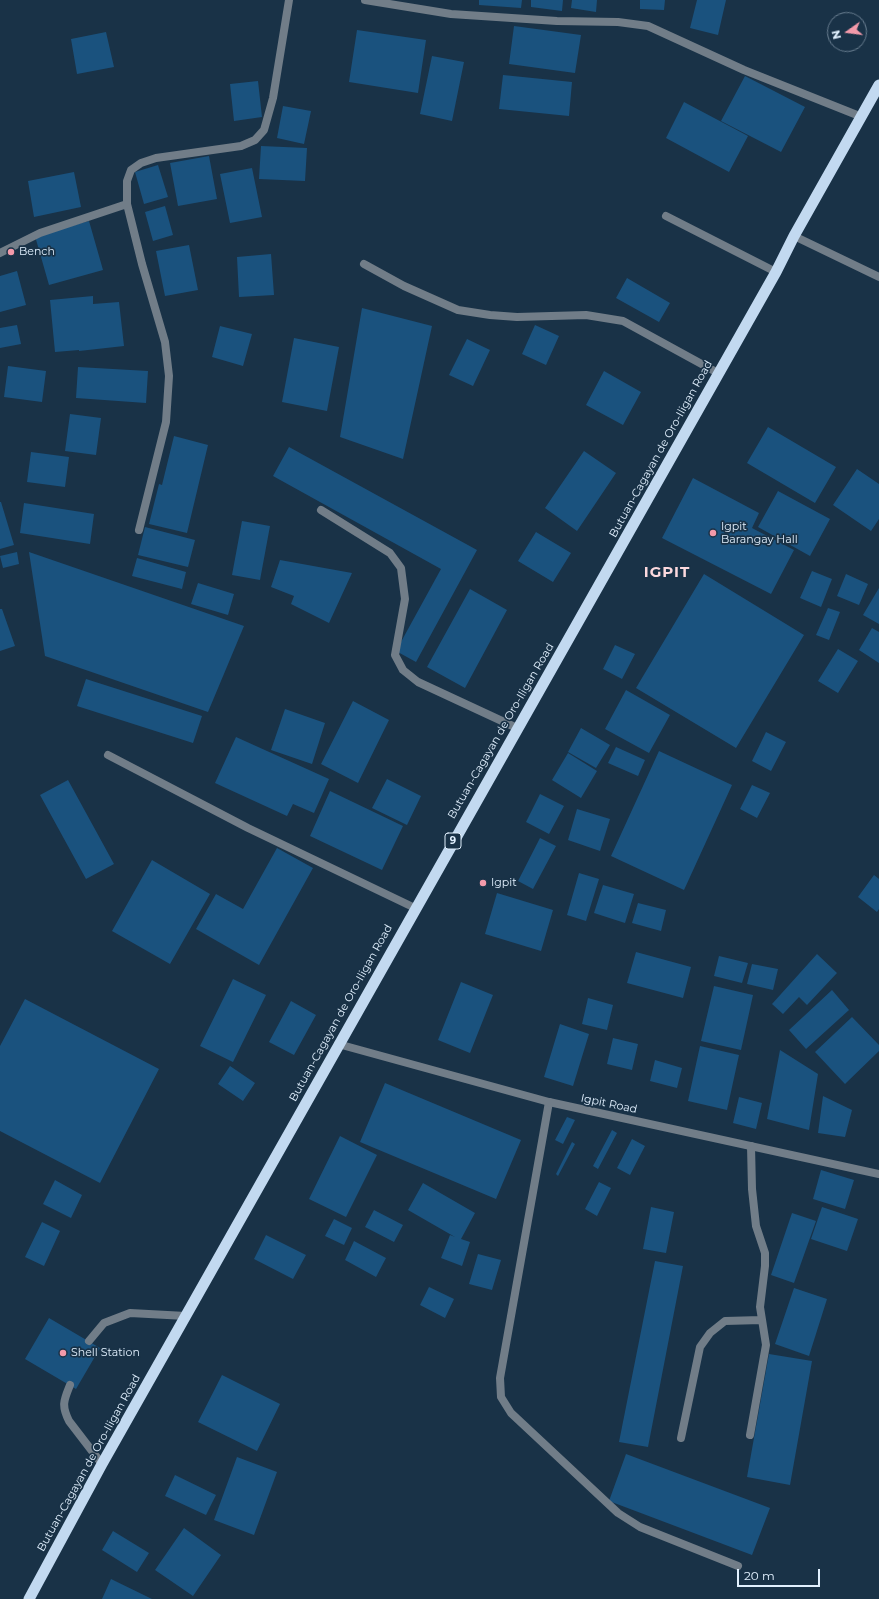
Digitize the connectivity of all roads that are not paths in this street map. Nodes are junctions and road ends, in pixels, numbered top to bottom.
1 (289, 0) edge
2 (365, 0) edge
3 (879, 85) edge
4 (862, 117) junction
5 (127, 204) junction
6 (666, 216) dead end
7 (794, 236) junction
8 (0, 253) edge
9 (364, 264) dead end
10 (776, 272) junction
11 (879, 277) edge
12 (718, 374) junction
13 (321, 510) dead end
14 (139, 530) dead end
15 (517, 728) junction
16 (108, 755) dead end
17 (415, 908) junction
18 (338, 1044) junction
19 (549, 1102) junction
20 (751, 1146) junction
21 (879, 1174) edge
22 (186, 1316) junction
23 (761, 1320) junction
24 (89, 1341) dead end
25 (70, 1385) dead end
26 (750, 1435) dead end
27 (681, 1438) dead end
28 (102, 1464) junction
29 (738, 1566) dead end
30 (29, 1599) edge

1 - 5 street
2 - 4 street
3 - 4 highway, Butuan-Cagayan de Oro-Iligan Road / 9
4 - 7 highway, Butuan-Cagayan de Oro-Iligan Road / 9
5 - 8 street
5 - 14 street
6 - 10 street
7 - 10 highway, Butuan-Cagayan de Oro-Iligan Road / 9
7 - 11 street
9 - 12 street
10 - 12 highway, Butuan-Cagayan de Oro-Iligan Road / 9
12 - 15 highway, Butuan-Cagayan de Oro-Iligan Road / 9
13 - 15 street
15 - 17 highway, Butuan-Cagayan de Oro-Iligan Road / 9
16 - 17 street
17 - 18 highway, Butuan-Cagayan de Oro-Iligan Road / 9
18 - 19 street, Igpit Road
18 - 22 highway, Butuan-Cagayan de Oro-Iligan Road / 9
19 - 20 street, Igpit Road
19 - 29 street
20 - 21 street, Igpit Road
20 - 23 street
22 - 24 street
22 - 28 highway, Butuan-Cagayan de Oro-Iligan Road / 9
23 - 26 street
23 - 27 street
25 - 28 street
28 - 30 highway, Butuan-Cagayan de Oro-Iligan Road / 9

